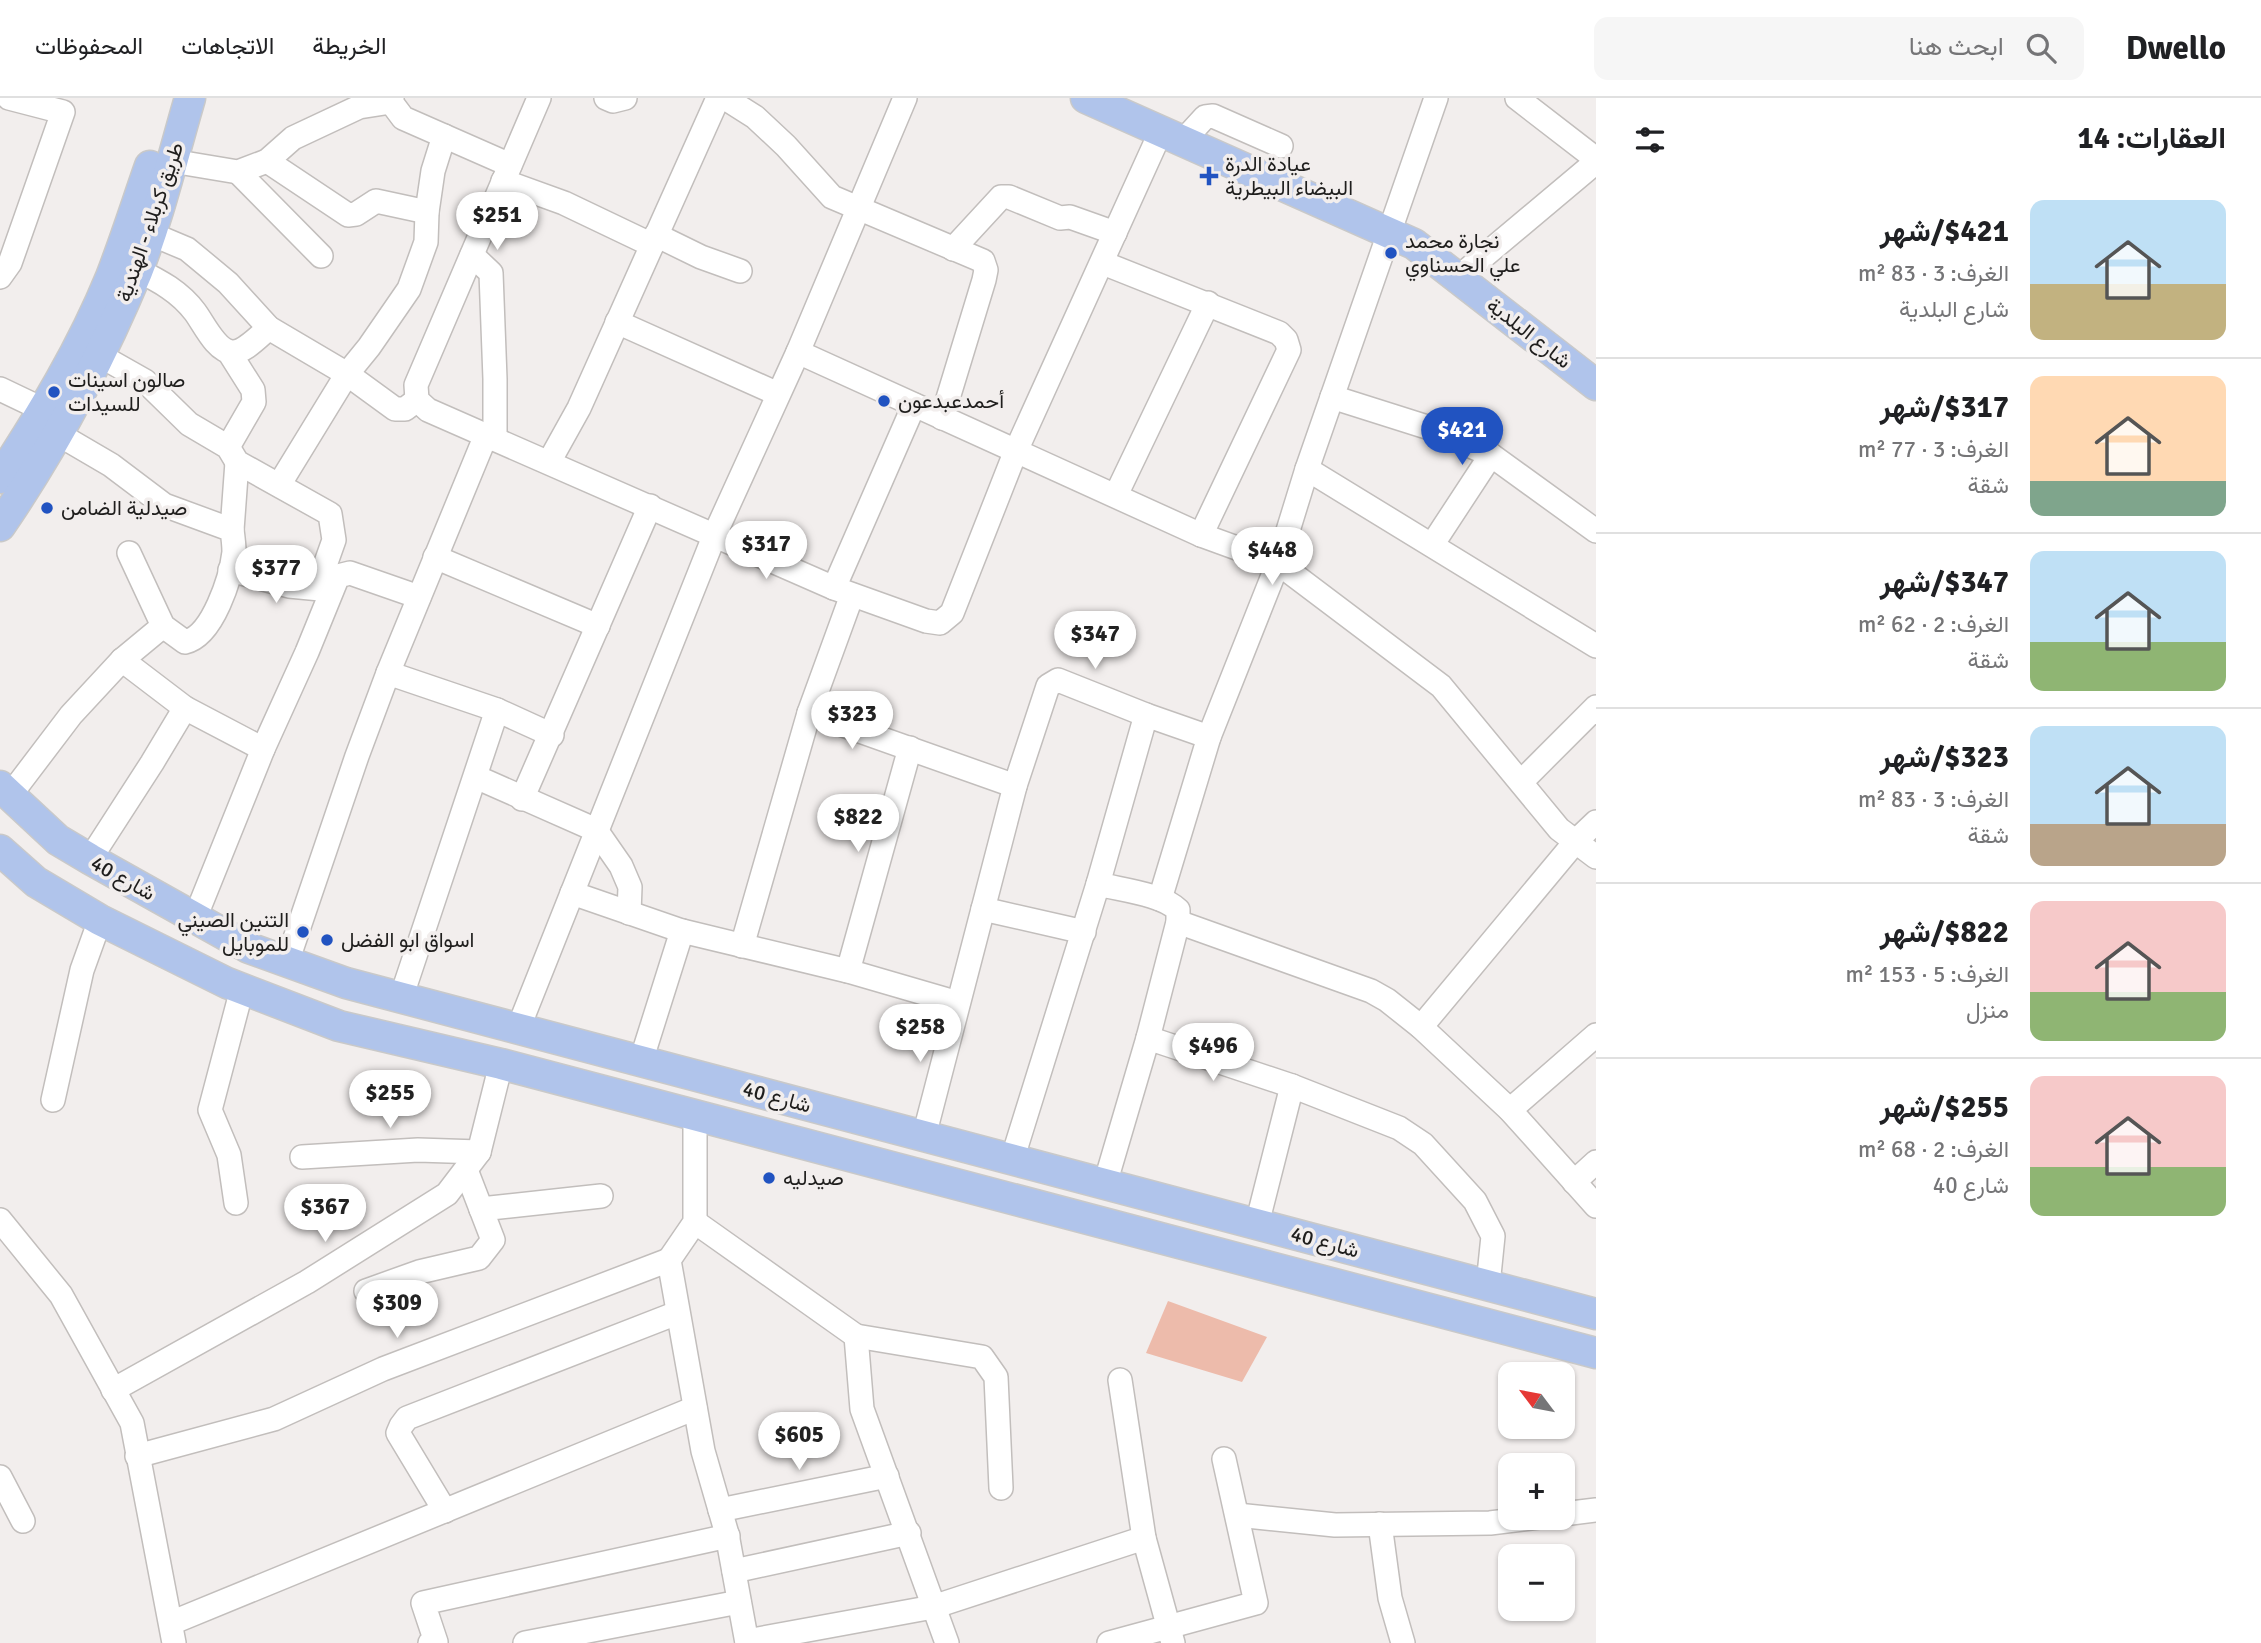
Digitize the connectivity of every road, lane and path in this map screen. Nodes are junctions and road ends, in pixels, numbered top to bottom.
1 (9, 98) edge
2 (169, 98) edge
3 (190, 98) edge
4 (539, 98) edge
5 (606, 98) edge
6 (625, 98) edge
7 (718, 98) edge
8 (726, 98) edge
9 (905, 98) edge
10 (1086, 98) edge
11 (1436, 98) edge
12 (1517, 98) edge
13 (391, 100) edge
14 (444, 136) junction
15 (1172, 136) junction
16 (1281, 146) dead end
17 (1596, 160) edge
18 (172, 161) junction
19 (267, 161) junction
20 (238, 172) junction
21 (507, 173) junction
22 (858, 209) junction
23 (427, 212) junction
24 (149, 233) junction
25 (1115, 233) junction
26 (1389, 233) junction
27 (654, 240) junction
28 (953, 248) junction
29 (471, 255) junction
30 (321, 256) dead end
31 (1103, 263) junction
32 (137, 270) junction
33 (740, 271) dead end
34 (0, 277) edge
35 (1459, 277) junction
36 (1208, 303) junction
37 (617, 323) junction
38 (268, 328) junction
39 (229, 352) junction
40 (798, 352) junction
41 (99, 355) junction
42 (347, 373) junction
43 (1596, 385) edge
44 (0, 389) edge
45 (778, 394) junction
46 (1332, 397) junction
47 (417, 400) junction
48 (914, 405) junction
49 (942, 418) junction
50 (51, 422) junction
51 (490, 437) junction
52 (1015, 453) junction
53 (232, 455) junction
54 (1491, 455) junction
55 (549, 462) junction
56 (1307, 469) junction
57 (0, 478) edge
58 (279, 485) junction
59 (1116, 495) junction
60 (650, 506) junction
61 (0, 526) edge
62 (232, 530) junction
63 (1596, 531) edge
64 (715, 534) junction
65 (1201, 535) junction
66 (1432, 545) junction
67 (129, 553) dead end
68 (435, 557) junction
69 (1278, 563) junction
70 (230, 570) junction
71 (324, 589) junction
72 (843, 591) junction
73 (419, 597) junction
74 (163, 626) junction
75 (598, 626) junction
76 (1596, 646) edge
77 (122, 660) junction
78 (388, 673) junction
79 (1596, 707) edge
80 (185, 708) junction
81 (497, 710) junction
82 (809, 713) junction
83 (1146, 715) junction
84 (552, 736) junction
85 (1209, 737) junction
86 (910, 748) junction
87 (263, 749) junction
88 (476, 777) junction
89 (1521, 782) junction
90 (1015, 786) junction
91 (5, 790) edge
92 (522, 799) junction
93 (1596, 822) edge
94 (596, 830) junction
95 (58, 840) junction
96 (1576, 841) junction
97 (0, 850) edge
98 (1596, 857) edge
99 (90, 859) junction
100 (36, 882) junction
101 (1098, 884) junction
102 (572, 893) junction
103 (1160, 899) junction
104 (983, 909) junction
105 (629, 913) junction
106 (195, 918) junction
107 (100, 920) junction
108 (1178, 922) junction
109 (682, 931) junction
110 (1084, 932) junction
111 (742, 946) junction
112 (287, 962) junction
113 (848, 971) junction
114 (242, 989) junction
115 (401, 998) junction
116 (958, 1003) junction
117 (1421, 1027) junction
118 (518, 1029) junction
119 (1596, 1035) edge
120 (1148, 1038) junction
121 (641, 1061) junction
122 (501, 1064) junction
123 (1292, 1086) junction
124 (53, 1100) dead end
125 (1510, 1110) junction
126 (695, 1115) junction
127 (924, 1136) junction
128 (302, 1157) dead end
129 (1012, 1160) junction
130 (472, 1161) junction
131 (1596, 1162) edge
132 (1574, 1182) junction
133 (1105, 1184) junction
134 (601, 1196) dead end
135 (236, 1203) dead end
136 (1596, 1206) edge
137 (481, 1209) junction
138 (0, 1220) edge
139 (695, 1222) junction
140 (1257, 1224) junction
141 (1321, 1241) junction
142 (669, 1260) junction
143 (1407, 1265) junction
144 (1311, 1278) junction
145 (1488, 1286) junction
146 (366, 1291) dead end
147 (1398, 1300) junction
148 (677, 1313) junction
149 (1596, 1314) edge
150 (856, 1336) junction
151 (1596, 1353) edge
152 (1120, 1380) dead end
153 (113, 1390) junction
154 (695, 1408) junction
155 (137, 1456) junction
156 (1224, 1459) dead end
157 (887, 1476) junction
158 (0, 1477) edge
159 (1001, 1488) dead end
160 (720, 1510) junction
161 (1596, 1510) edge
162 (446, 1511) junction
163 (1575, 1513) edge
164 (1237, 1515) junction
165 (23, 1521) dead end
166 (1498, 1522) edge
167 (1380, 1524) junction
168 (909, 1534) junction
169 (728, 1536) junction
170 (1144, 1538) junction
171 (734, 1572) junction
172 (740, 1602) junction
173 (933, 1607) junction
174 (172, 1633) edge
175 (1171, 1635) edge
176 (747, 1642) edge
177 (430, 1643) edge
178 (525, 1643) edge
179 (947, 1643) edge
180 (1109, 1643) edge
181 (1403, 1643) edge

1 - 34 street
2 - 50 main road
3 - 18 main road, طريق كربلاء - الهندية
4 - 21 street
5 - 6 street
7 - 27 street
8 - 22 street
9 - 22 street
10 - 15 main road, شارع البلدية
11 - 26 street
12 - 17 street
13 - 14 street
13 - 19 street
14 - 21 street
14 - 23 street
15 - 16 street
15 - 25 street
15 - 26 main road, شارع البلدية
17 - 35 street
18 - 20 street
18 - 24 main road, طريق كربلاء - الهندية
19 - 20 street
19 - 23 street
20 - 30 street
21 - 27 street
21 - 29 street
22 - 28 street
22 - 40 street
23 - 42 street
24 - 32 main road, طريق كربلاء - الهندية
24 - 38 street
25 - 28 street
25 - 31 street
26 - 35 main road, شارع البلدية
26 - 46 street
27 - 33 street
27 - 37 street
28 - 49 street
29 - 47 street
29 - 51 street
31 - 36 street
31 - 52 street
32 - 39 street
32 - 41 main road, طريق كربلاء - الهندية
35 - 43 main road, شارع البلدية
36 - 59 street
36 - 65 street
37 - 45 street
37 - 55 street
38 - 39 street
38 - 42 street
39 - 53 street
40 - 45 street
40 - 48 street
41 - 50 main road, طريق كربلاء - الهندية
41 - 53 street
42 - 47 street
42 - 58 street
44 - 50 street
45 - 64 street
46 - 54 street
46 - 56 street
47 - 51 street
48 - 49 street
48 - 72 street
49 - 52 street
50 - 57 main road
50 - 61 main road, طريق كربلاء - الهندية
50 - 62 street
51 - 55 street
51 - 68 street
52 - 59 street
52 - 72 street
53 - 58 street
53 - 62 street
54 - 63 street
54 - 66 street
55 - 60 street
56 - 66 street
56 - 69 street
58 - 71 street
59 - 65 street
60 - 64 street
60 - 75 street
62 - 70 street
64 - 72 street
64 - 94 street
65 - 69 street
66 - 76 street
67 - 74 street
68 - 73 street
68 - 75 street
69 - 85 street
69 - 89 street
70 - 71 street
70 - 74 street
71 - 73 street
71 - 87 street
72 - 82 street
73 - 78 street
74 - 77 street
75 - 84 street
77 - 80 street
77 - 91 street
78 - 81 street
78 - 112 street
79 - 89 street
80 - 87 street
80 - 99 street
81 - 84 street
81 - 88 street
82 - 86 street
82 - 111 street
83 - 85 street
83 - 90 street
83 - 101 street
84 - 92 street
85 - 103 street
86 - 90 street
86 - 113 street
87 - 106 street
88 - 92 street
88 - 115 street
89 - 96 street
90 - 104 street
91 - 95 main road, شارع 40
92 - 94 street
93 - 96 street
94 - 102 street
94 - 105 street
95 - 99 main road, شارع 40
95 - 100 main road
96 - 98 street
96 - 117 street
97 - 100 main road, شارع 40
99 - 106 main road, شارع 40
100 - 107 main road, شارع 40
101 - 103 street
101 - 110 street
102 - 105 street
102 - 118 street
103 - 108 street
104 - 110 street
104 - 116 street
105 - 109 street
106 - 112 main road, شارع 40
107 - 114 main road, شارع 40
107 - 124 street
108 - 117 street
108 - 120 street
109 - 111 street
109 - 121 street
110 - 129 street
111 - 113 street
112 - 115 main road, شارع 40
113 - 116 street
114 - 122 main road, شارع 40
114 - 135 street
115 - 118 main road, شارع 40
116 - 127 street
117 - 125 street
118 - 121 main road, شارع 40
119 - 125 street
120 - 123 street
120 - 133 street
121 - 127 main road, شارع 40
122 - 126 main road, شارع 40
122 - 130 street
123 - 140 street
123 - 145 street
125 - 132 street
126 - 139 street
126 - 144 main road, شارع 40
127 - 129 main road, شارع 40
128 - 130 street
129 - 133 main road, شارع 40
130 - 137 street
130 - 153 street
131 - 132 street
132 - 136 street
133 - 140 main road, شارع 40
134 - 137 street
137 - 146 street
138 - 153 street
139 - 142 street
139 - 150 street
140 - 141 main road, شارع 40
141 - 143 main road, شارع 40
141 - 144 main road
142 - 148 street
142 - 155 street
143 - 145 main road, شارع 40
143 - 147 main road
144 - 147 main road, شارع 40
145 - 149 main road, شارع 40
147 - 151 main road, شارع 40
148 - 154 street
148 - 162 street
150 - 157 street
150 - 159 street
152 - 170 street
153 - 155 street
154 - 160 street
154 - 162 street
155 - 174 street
156 - 164 street
157 - 160 street
157 - 168 street
158 - 165 street
160 - 169 street
161 - 163 street
162 - 174 street
164 - 167 street
164 - 175 street
166 - 167 street
167 - 181 street
168 - 171 street
168 - 173 street
169 - 171 street
169 - 177 street
170 - 173 street
170 - 175 street
171 - 172 street
172 - 176 street
172 - 178 street
173 - 176 street
173 - 179 street
175 - 180 street

